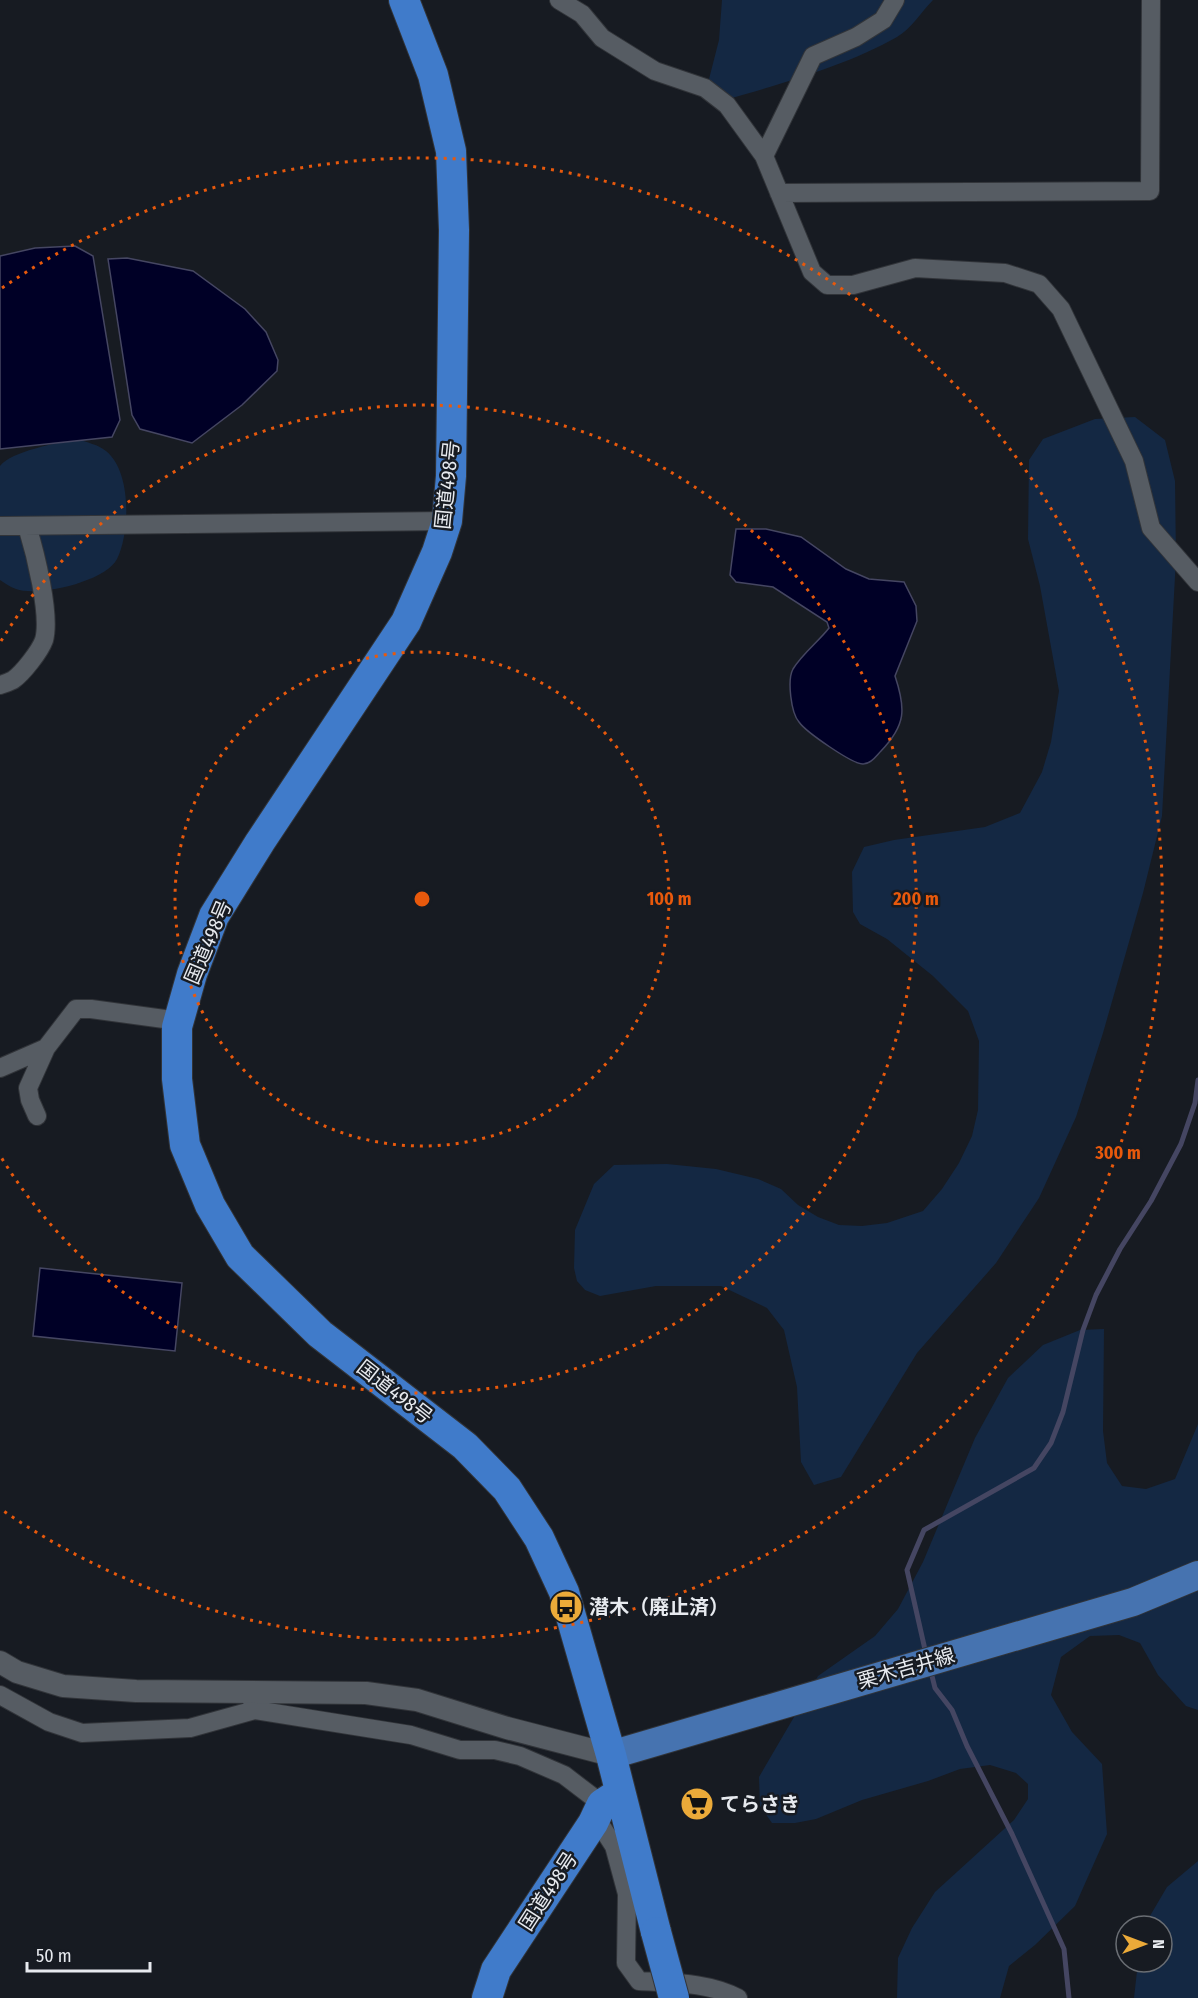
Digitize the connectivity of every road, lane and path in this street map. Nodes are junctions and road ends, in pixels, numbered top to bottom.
1 (404, 0) edge
2 (559, 0) edge
3 (896, 0) edge
4 (1152, 0) edge
5 (764, 156) junction
6 (779, 193) junction
7 (447, 521) junction
8 (0, 526) edge
9 (27, 526) junction
10 (1198, 582) edge
11 (0, 685) edge
12 (179, 1021) junction
13 (46, 1048) junction
14 (0, 1068) edge
15 (37, 1116) dead end
16 (1198, 1575) edge
17 (0, 1662) edge
18 (0, 1695) edge
19 (252, 1701) junction
20 (611, 1755) junction
21 (605, 1806) junction
22 (488, 1998) edge
23 (674, 1998) edge
24 (738, 1998) edge

1 - 7 highway, 国道498号
2 - 5 street
3 - 5 street
4 - 6 street
5 - 6 street
6 - 10 street
7 - 9 street
7 - 12 highway, 国道498号
8 - 9 street
9 - 11 street
12 - 13 street
12 - 20 highway, 国道498号
13 - 14 street
13 - 15 street
16 - 20 main road, 栗木吉井線
17 - 19 street
18 - 19 street
19 - 20 street
19 - 21 street
20 - 21 highway, 国道498号
21 - 22 highway, 国道498号
21 - 23 highway, 国道498号, bridge
21 - 24 street

